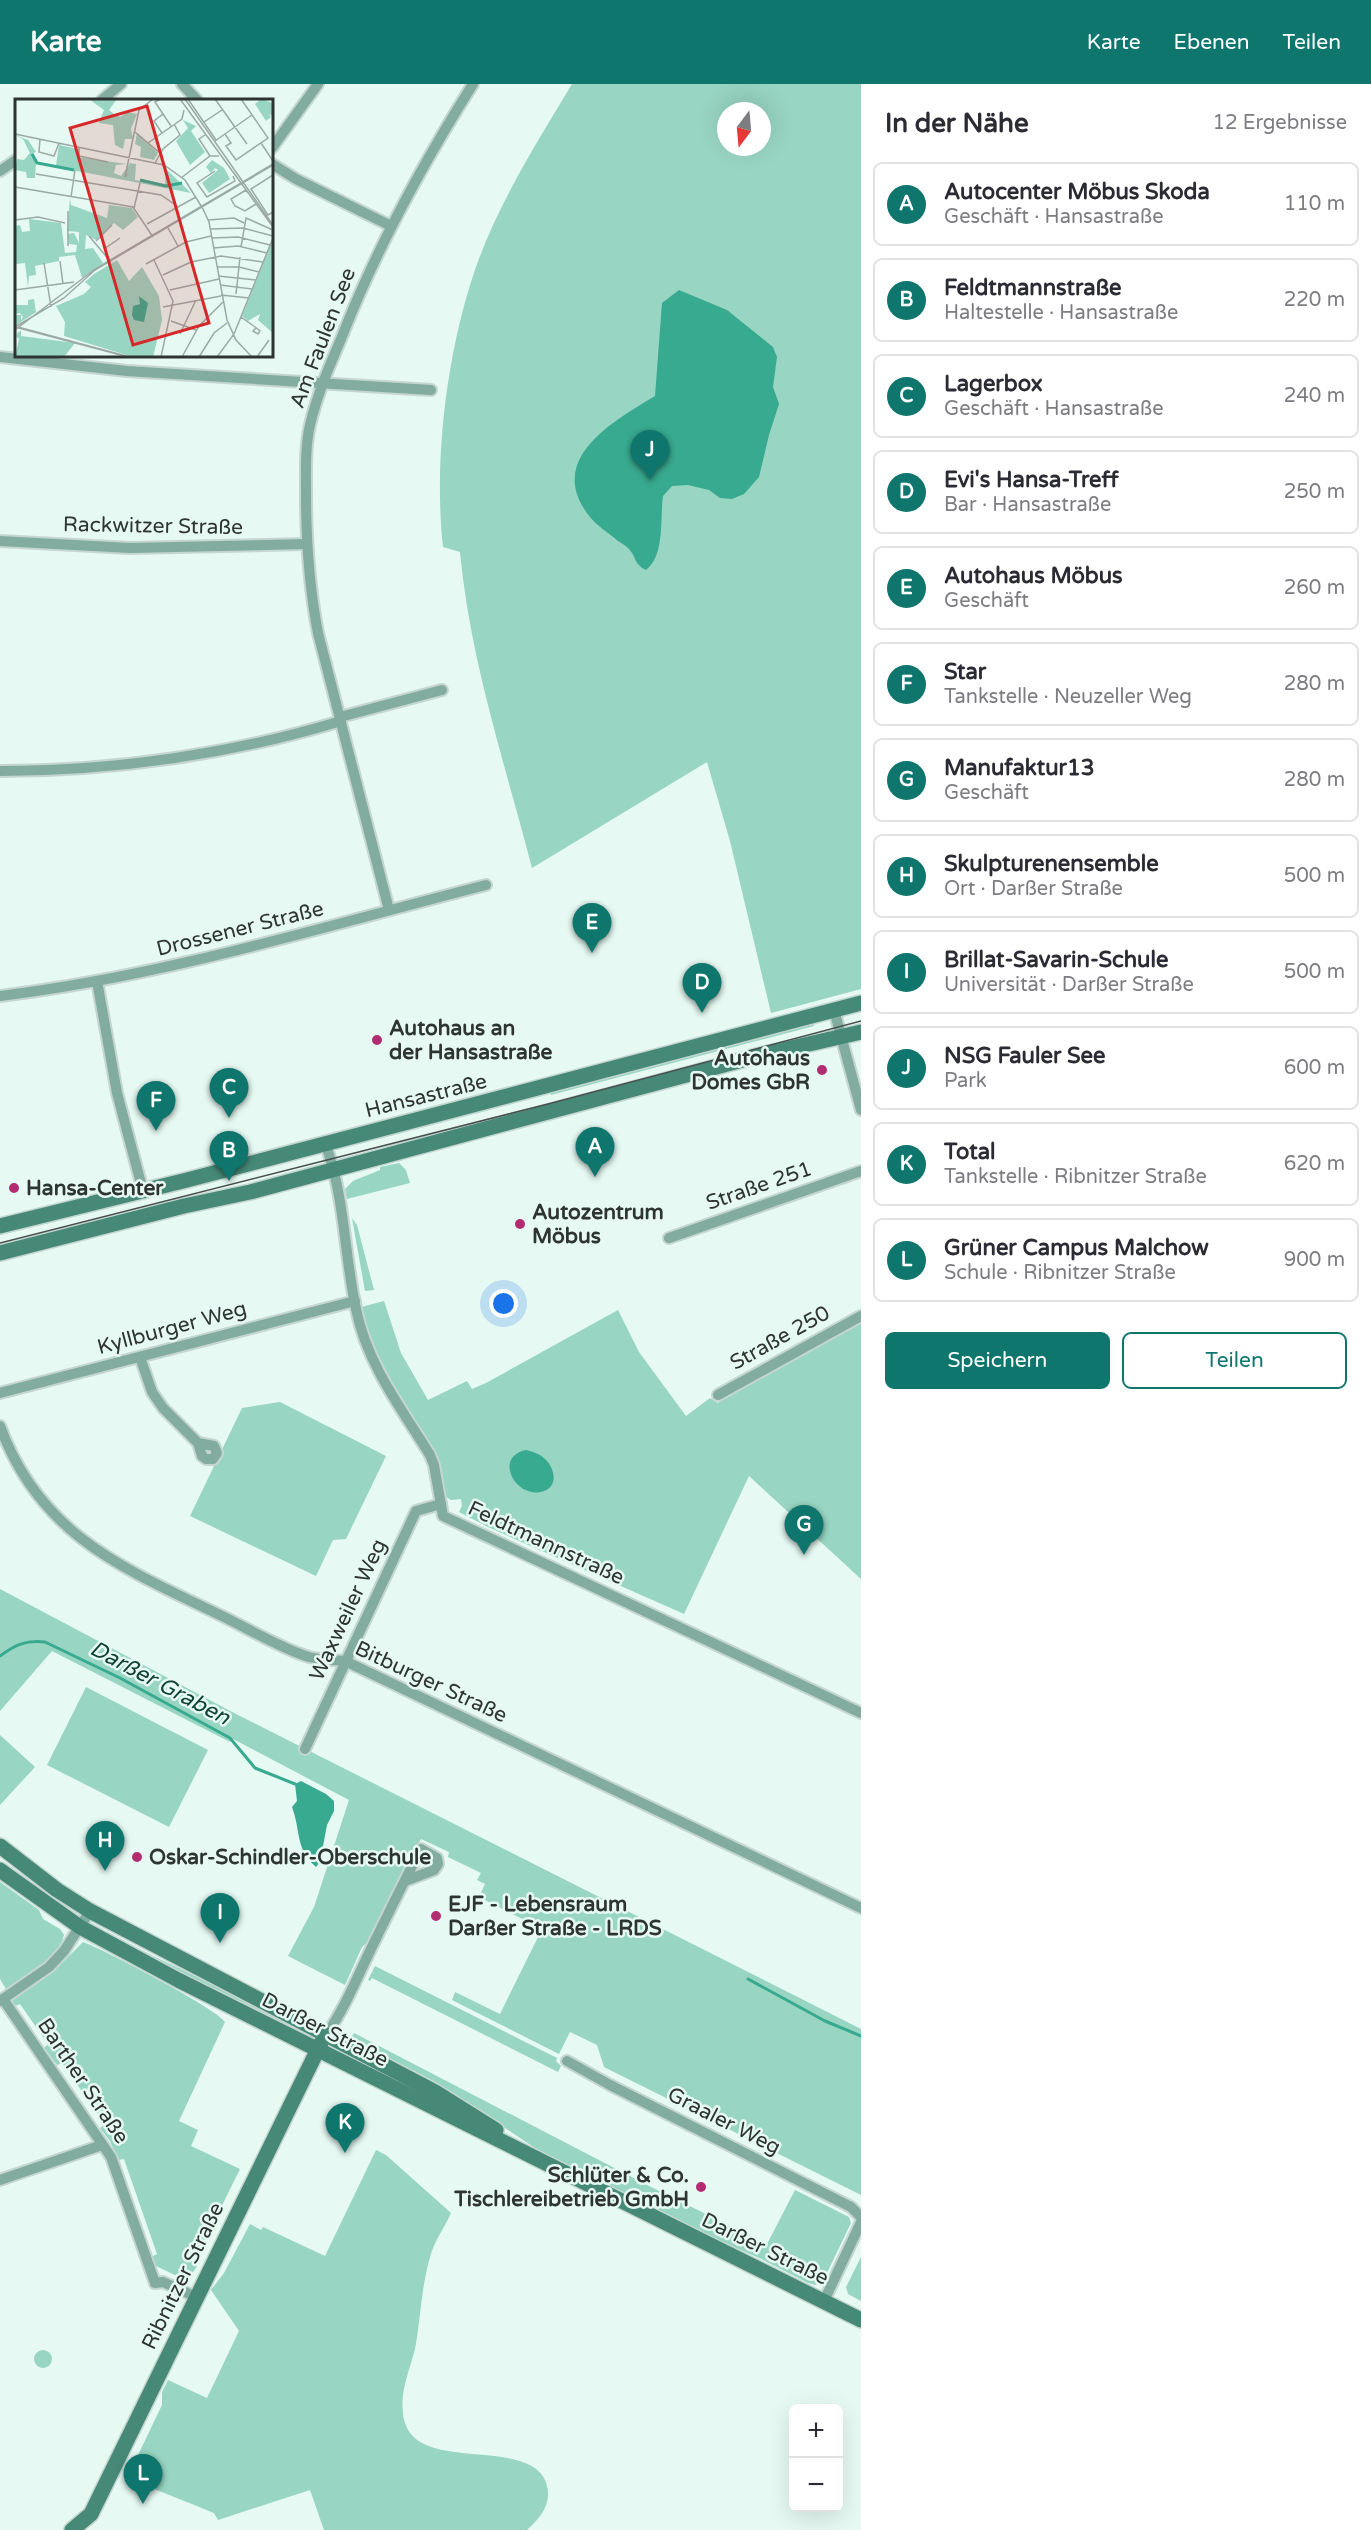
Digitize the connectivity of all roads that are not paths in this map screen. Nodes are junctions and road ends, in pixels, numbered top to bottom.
1 (121, 84) edge
2 (182, 84) edge
3 (318, 84) edge
4 (473, 84) edge
5 (103, 99) edge
6 (196, 99) edge
7 (273, 147) edge
8 (15, 161) edge
9 (273, 165) edge
10 (0, 171) edge
11 (391, 226) junction
12 (0, 357) edge
13 (68, 360) edge
14 (324, 382) junction
15 (431, 390) dead end
16 (0, 541) edge
17 (306, 544) junction
18 (442, 690) dead end
19 (340, 719) junction
20 (0, 771) edge
21 (486, 885) dead end
22 (389, 910) junction
23 (97, 981) junction
24 (0, 996) edge
25 (861, 1003) edge
26 (834, 1010) junction
27 (861, 1032) edge
28 (842, 1037) junction
29 (861, 1110) edge
30 (325, 1143) junction
31 (335, 1169) junction
32 (861, 1171) edge
33 (142, 1191) junction
34 (0, 1226) edge
35 (669, 1238) dead end
36 (0, 1253) edge
37 (355, 1301) junction
38 (861, 1316) edge
39 (140, 1357) junction
40 (0, 1393) edge
41 (718, 1395) dead end
42 (0, 1426) edge
43 (198, 1443) dead end
44 (441, 1504) junction
45 (345, 1661) junction
46 (861, 1713) edge
47 (304, 1749) dead end
48 (0, 1846) edge
49 (0, 1870) edge
50 (405, 1881) dead end
51 (861, 1908) edge
52 (90, 1911) junction
53 (80, 1927) junction
54 (2, 2000) edge
55 (326, 2035) junction
56 (318, 2050) junction
57 (567, 2061) dead end
58 (102, 2145) junction
59 (553, 2168) junction
60 (0, 2180) edge
61 (861, 2217) edge
62 (861, 2223) edge
63 (196, 2297) junction
64 (824, 2301) junction
65 (861, 2320) edge
66 (72, 2530) edge

1 - 5 street
2 - 6 street
3 - 7 street
4 - 11 street, Am Faulen See
8 - 10 street
9 - 11 street
11 - 14 street, Am Faulen See
12 - 13 street
13 - 14 street
14 - 15 street
14 - 17 street, Am Faulen See
16 - 17 street, Rackwitzer Straße
17 - 19 street, Am Faulen See
18 - 19 street
19 - 20 street
19 - 22 street, Am Faulen See
21 - 22 street, Drossener Straße
22 - 23 street, Drossener Straße
23 - 24 street, Drossener Straße
23 - 33 street
25 - 26 main road, Hansastraße
26 - 28 street
26 - 30 main road, Hansastraße
27 - 28 main road
28 - 29 street
28 - 31 main road
30 - 31 street, Feldtmannstraße
30 - 33 main road, Hansastraße
31 - 36 main road
31 - 37 street, Feldtmannstraße
32 - 35 street, Straße 251
33 - 34 main road, Hansastraße
37 - 39 street, Kyllburger Weg
37 - 44 street, Feldtmannstraße
38 - 41 street, Straße 250
39 - 40 street, Kyllburger Weg
39 - 43 street
42 - 45 street, Bitburger Straße
44 - 45 street, Waxweiler Weg
44 - 46 street, Feldtmannstraße
45 - 47 street, Waxweiler Weg
45 - 51 street, Bitburger Straße
48 - 52 main road, Darßer Straße
49 - 53 main road, Darßer Straße
50 - 55 street, Darßer Straße
52 - 53 street
52 - 55 main road, Darßer Straße
53 - 54 street
53 - 56 main road, Darßer Straße
54 - 58 street, Barther Straße
55 - 56 main road, Ribnitzer Straße
55 - 59 main road, Darßer Straße
56 - 59 main road, Darßer Straße
56 - 63 main road, Ribnitzer Straße
57 - 61 street, Graaler Weg
58 - 60 street
58 - 63 street, Barther Straße
59 - 64 main road, Darßer Straße
62 - 64 street
63 - 66 main road, Ribnitzer Straße
64 - 65 main road, Darßer Straße

